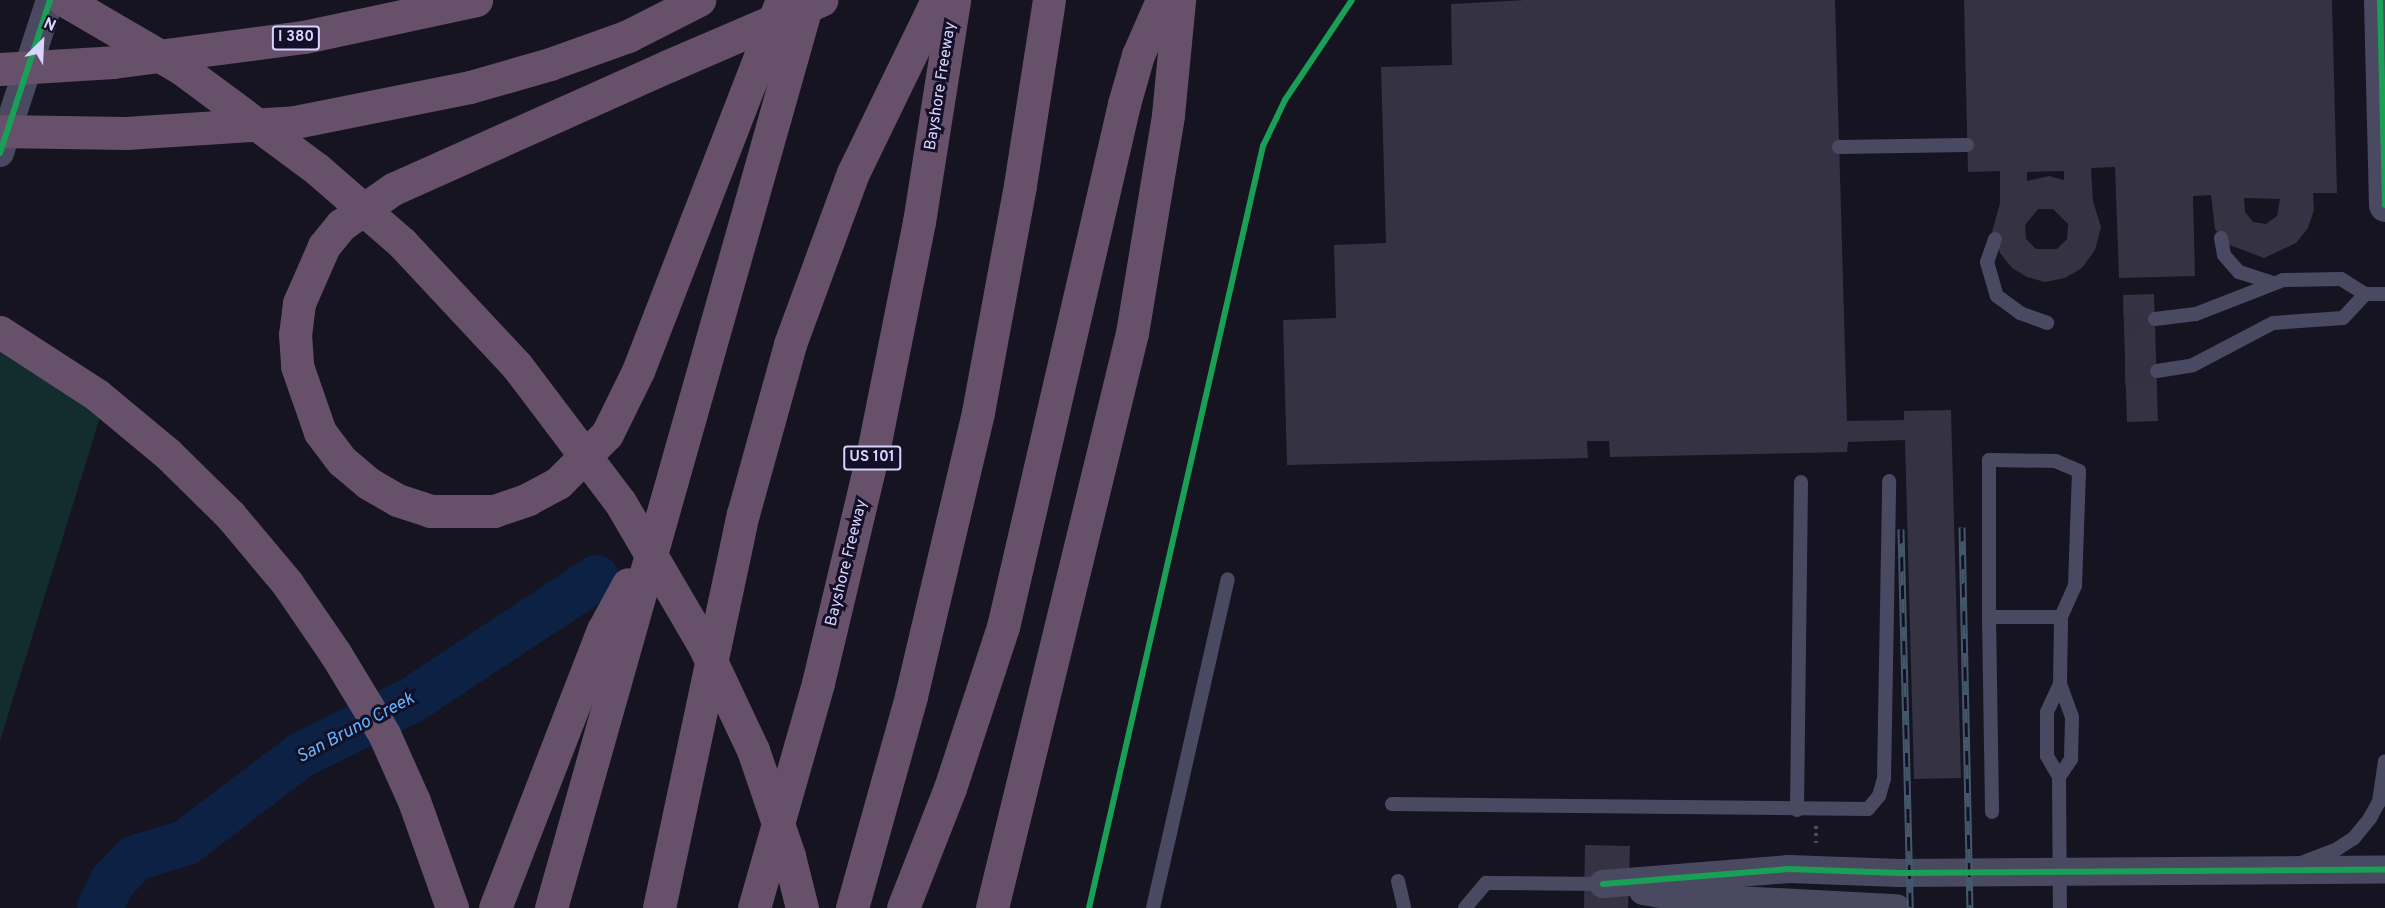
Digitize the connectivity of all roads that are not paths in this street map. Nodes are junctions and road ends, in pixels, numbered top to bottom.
1 (50, 0) edge
2 (64, 0) edge
3 (476, 0) edge
4 (699, 0) edge
5 (782, 0) edge
6 (808, 0) edge
7 (820, 0) edge
8 (937, 0) edge
9 (954, 0) edge
10 (1049, 0) edge
11 (1162, 0) edge
12 (1179, 0) edge
13 (2380, 0) edge
14 (0, 69) edge
15 (0, 131) edge
16 (1967, 145) dead end
17 (1839, 147) dead end
18 (0, 153) edge
19 (2385, 205) edge
20 (2221, 238) dead end
21 (1995, 239) dead end
22 (2275, 282) junction
23 (2365, 294) junction
24 (2385, 294) edge
25 (2155, 319) tunnel mouth
26 (2047, 323) dead end
27 (0, 332) edge
28 (2157, 371) tunnel mouth
29 (1889, 481) dead end
30 (1801, 482) dead end
31 (658, 526) junction
32 (1228, 579) dead end
33 (1989, 617) junction
34 (2061, 617) junction
35 (2060, 684) junction
36 (1029, 760) junction
37 (2385, 761) edge
38 (2059, 777) junction
39 (1392, 804) dead end
40 (1797, 810) junction
41 (1992, 812) dead end
42 (1788, 869) junction
43 (2286, 870) junction
44 (2385, 870) edge
45 (2059, 872) junction
46 (1603, 884) junction
47 (1686, 902) edge
48 (1787, 905) edge
49 (1879, 907) edge
50 (452, 908) edge
51 (495, 908) edge
52 (551, 908) edge
53 (659, 908) edge
54 (754, 908) edge
55 (802, 908) edge
56 (852, 908) edge
57 (903, 908) edge
58 (992, 908) edge
59 (999, 908) edge
60 (1153, 908) edge
61 (1394, 908) edge
62 (1404, 908) edge
63 (1465, 908) edge
64 (2060, 908) edge

1 - 18 street
2 - 55 highway, bridge
3 - 14 highway, I 380, bridge
4 - 15 highway, bridge
5 - 7 highway, bridge
6 - 31 highway
8 - 53 highway, bridge
9 - 54 highway, Bayshore Freeway / US 101
10 - 56 highway
11 - 57 highway
12 - 36 highway
13 - 19 street
16 - 17 lane
20 - 22 lane
21 - 26 lane
22 - 23 lane
22 - 25 lane
23 - 24 lane
23 - 28 lane
27 - 50 highway
29 - 40 lane
30 - 40 lane
31 - 51 highway
31 - 52 highway
32 - 60 lane
33 - 34 lane
33 - 34 lane
33 - 41 lane
34 - 35 lane
35 - 38 lane
35 - 38 lane
36 - 58 highway
36 - 59 highway
37 - 43 lane
38 - 45 lane
39 - 40 lane
42 - 45 street
42 - 46 street
42 - 48 street
43 - 44 street
43 - 45 street
45 - 64 lane
46 - 47 street
46 - 63 lane
47 - 48 street
48 - 49 street
61 - 62 lane

